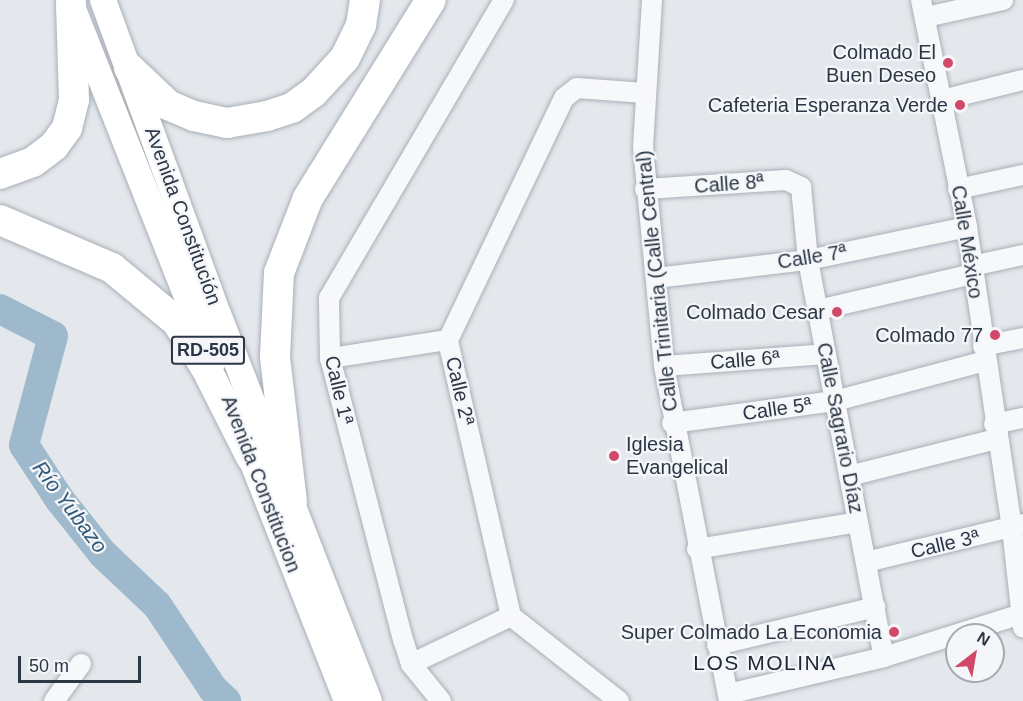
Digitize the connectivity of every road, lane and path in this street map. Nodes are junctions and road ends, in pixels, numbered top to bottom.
1 (103, 0) edge
2 (365, 0) edge
3 (431, 0) edge
4 (504, 0) edge
5 (652, 0) edge
6 (1003, 0) edge
7 (70, 1) edge
8 (923, 9) edge
9 (129, 68) junction
10 (1023, 80) edge
11 (645, 93) junction
12 (942, 100) junction
13 (0, 174) edge
14 (1023, 175) edge
15 (645, 189) junction
16 (958, 189) junction
17 (802, 197) joint
18 (0, 220) edge
19 (967, 227) junction
20 (1023, 255) edge
21 (808, 260) junction
22 (973, 270) junction
23 (656, 278) junction
24 (818, 310) junction
25 (1023, 338) edge
26 (448, 340) junction
27 (826, 354) junction
28 (984, 354) junction
29 (330, 358) junction
30 (664, 366) junction
31 (835, 400) junction
32 (1023, 418) edge
33 (672, 423) junction
34 (995, 432) junction
35 (251, 457) junction
36 (849, 476) junction
37 (292, 502) junction
38 (858, 522) junction
39 (1018, 526) edge
40 (697, 549) junction
41 (866, 562) junction
42 (875, 607) junction
43 (1021, 608) edge
44 (511, 616) junction
45 (717, 645) junction
46 (884, 657) junction
47 (81, 664) dead end
48 (411, 664) junction
49 (729, 698) edge
50 (54, 701) edge
51 (347, 701) edge
52 (369, 701) edge
53 (441, 701) edge
54 (619, 701) edge

1 - 9 main road, Avenida Constitución / RD-505
2 - 9 highway
3 - 37 highway
4 - 29 street, Calle 1ª
5 - 11 street, Calle Trinitaria (Calle Central)
6 - 8 street
7 - 13 highway
7 - 35 main road, Avenida Constitucion / RD-505
8 - 12 street, Calle México
9 - 37 main road, Avenida Constitución / RD-505
10 - 12 street
11 - 15 street, Calle Trinitaria (Calle Central)
11 - 26 street, Calle 2ª
12 - 16 street, Calle México
14 - 16 street
15 - 17 street, Calle 8ª
15 - 23 street, Calle Trinitaria (Calle Central)
16 - 19 street, Calle México
17 - 21 street, Calle Sagrario Díaz
18 - 35 highway
19 - 21 street, Calle 7ª
19 - 22 street, Calle México
20 - 22 street
21 - 23 street, Calle 7ª
21 - 24 street, Calle Sagrario Díaz
22 - 24 street
22 - 28 street, Calle México
23 - 30 street, Calle Trinitaria (Calle Central)
24 - 27 street, Calle Sagrario Díaz
25 - 28 street, Calle 5ª
26 - 29 street
26 - 44 street, Calle 2ª
27 - 30 street, Calle 6ª
27 - 31 street, Calle Sagrario Díaz
28 - 31 street, Calle 5ª
28 - 34 street, Calle México
29 - 48 street, Calle 1ª
30 - 33 street, Calle Trinitaria (Calle Central)
31 - 33 street, Calle 5ª
31 - 36 street, Calle Sagrario Díaz
32 - 34 street
33 - 40 street, Calle Trinitaria (Calle Central)
34 - 36 street
34 - 39 street, Calle México
35 - 51 main road, Avenida Constitucion / RD-505
36 - 38 street, Calle Sagrario Díaz
37 - 52 main road, Avenida Constitución / RD-505
38 - 40 street
38 - 41 street, Calle Sagrario Díaz
39 - 41 street, Calle 3ª
39 - 43 street, Calle México
40 - 45 street, Calle Trinitaria (Calle Central)
41 - 42 street, Calle Sagrario Díaz
42 - 45 street
42 - 46 street, Calle Sagrario Díaz
43 - 46 street
44 - 48 street
44 - 54 street
45 - 49 street, Calle Trinitaria (Calle Central)
46 - 49 street
47 - 50 street
48 - 53 street, Calle 1ª

